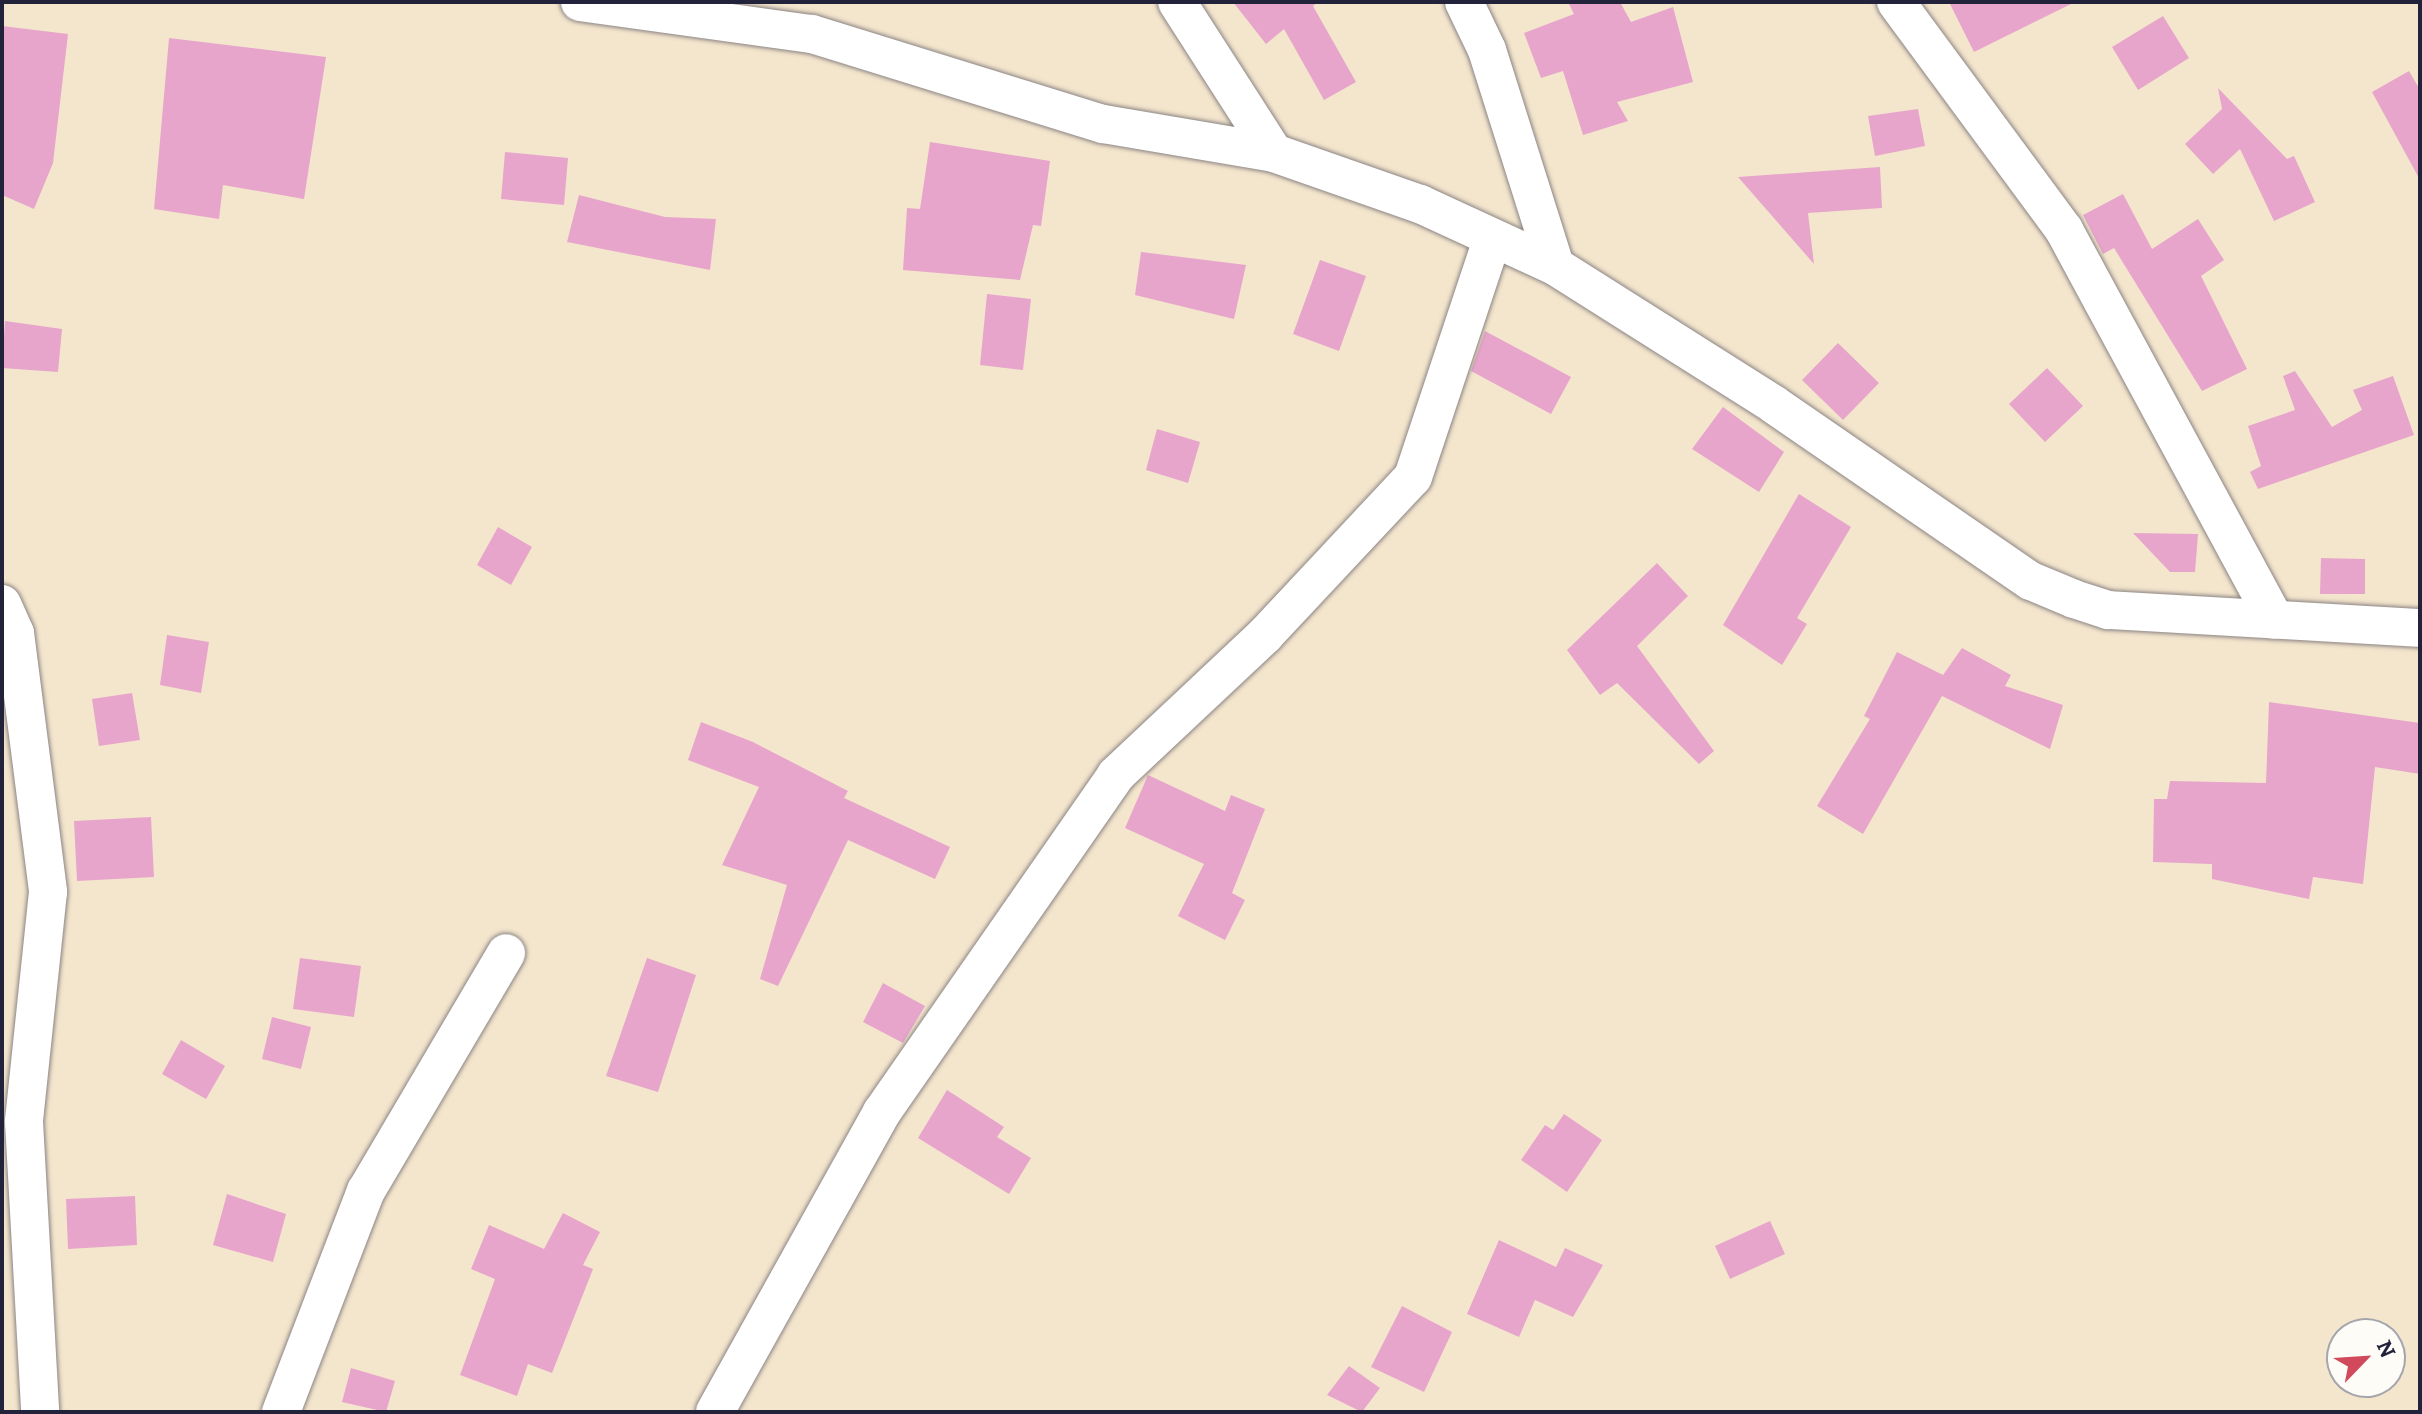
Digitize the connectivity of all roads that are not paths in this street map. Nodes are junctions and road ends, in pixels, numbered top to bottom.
1 (580, 2) edge
2 (1177, 2) edge
3 (1464, 2) edge
4 (1896, 2) edge
5 (803, 18) edge
6 (1274, 153) junction
7 (1491, 242) junction
8 (1555, 266) junction
9 (2, 604) edge
10 (2275, 620) junction
11 (2420, 628) edge
12 (506, 953) dead end
13 (40, 1412) edge
14 (281, 1412) edge
15 (715, 1412) edge

1 - 5 street
2 - 6 street
3 - 8 street
4 - 10 street
5 - 6 street
6 - 7 street
7 - 8 street
7 - 15 street
8 - 10 street
9 - 13 street
10 - 11 street
12 - 14 street

